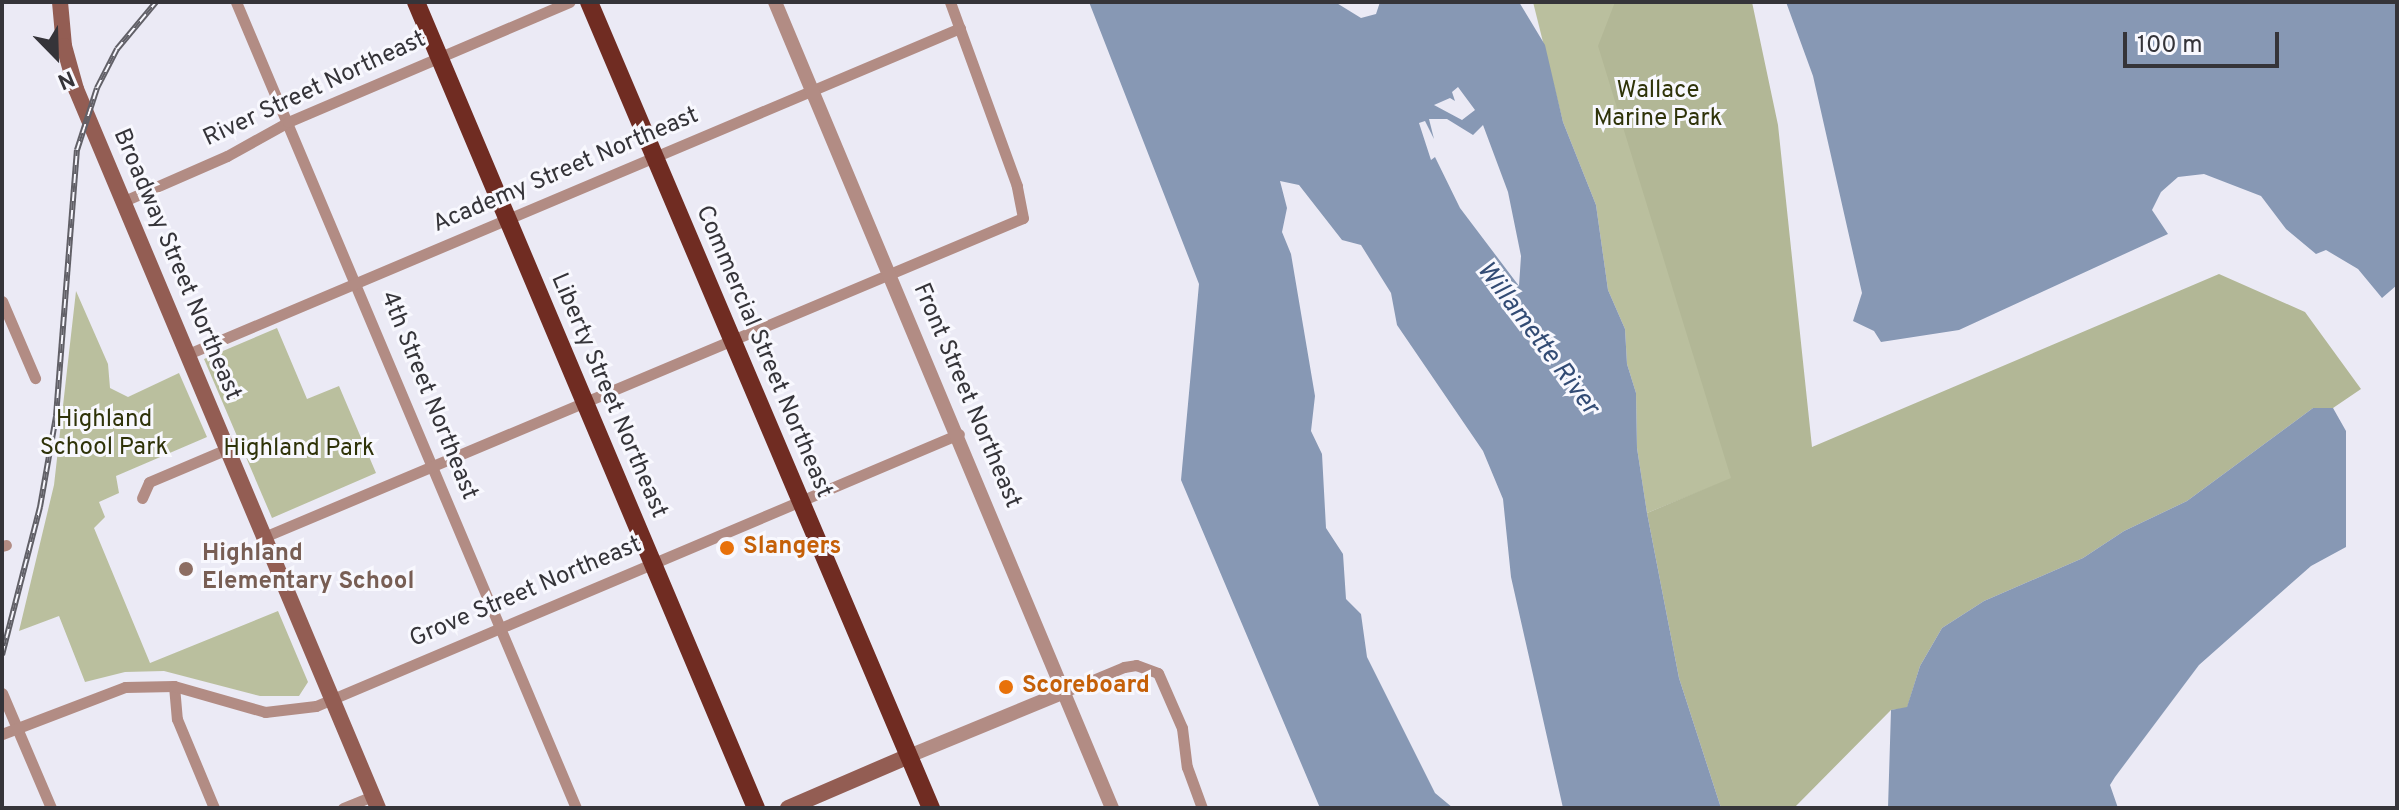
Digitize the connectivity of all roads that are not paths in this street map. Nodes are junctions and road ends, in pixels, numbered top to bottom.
1 (60, 2) edge
2 (236, 2) edge
3 (416, 2) edge
4 (569, 2) edge
5 (589, 2) edge
6 (775, 2) edge
7 (950, 2) edge
8 (960, 28) junction
9 (439, 56) junction
10 (813, 90) junction
11 (288, 122) junction
12 (654, 157) junction
13 (124, 201) junction
14 (507, 219) junction
15 (890, 271) junction
16 (358, 284) junction
17 (2, 301) edge
18 (732, 338) junction
19 (188, 354) junction
20 (35, 378) dead end
21 (585, 402) junction
22 (959, 434) junction
23 (227, 449) junction
24 (433, 466) junction
25 (142, 498) dead end
26 (799, 500) junction
27 (264, 537) junction
28 (653, 563) junction
29 (501, 628) junction
30 (174, 686) junction
31 (1064, 692) junction
32 (2, 693) edge
33 (333, 699) junction
34 (17, 728) junction
35 (2, 734) edge
36 (909, 756) junction
37 (376, 802) edge
38 (51, 808) edge
39 (214, 808) edge
40 (343, 808) edge
41 (576, 808) edge
42 (756, 808) edge
43 (788, 808) edge
44 (931, 808) edge
45 (1112, 808) edge
46 (1202, 808) edge

1 - 13 main road, Broadway Street Northeast
2 - 11 street, 4th Street Northeast
3 - 9 highway, Liberty Street Northeast
4 - 9 street, River Street Northeast
5 - 12 highway, Commercial Street Northeast
6 - 10 street, Front Street Northeast
7 - 8 street
8 - 10 street, Academy Street Northeast
8 - 15 street
9 - 11 street, River Street Northeast
9 - 14 highway, Liberty Street Northeast
10 - 12 street, Academy Street Northeast
10 - 15 street, Front Street Northeast
11 - 13 street, River Street Northeast
11 - 16 street, 4th Street Northeast
12 - 14 street, Academy Street Northeast
12 - 18 highway, Commercial Street Northeast
13 - 19 main road, Broadway Street Northeast
14 - 16 street, Academy Street Northeast
14 - 21 highway, Liberty Street Northeast
15 - 18 street
15 - 22 street, Front Street Northeast
16 - 19 street, Academy Street Northeast
16 - 24 street, 4th Street Northeast
17 - 20 street
18 - 21 street
18 - 26 highway, Commercial Street Northeast
19 - 23 main road, Broadway Street Northeast
21 - 24 street
21 - 28 highway, Liberty Street Northeast
22 - 26 street, Grove Street Northeast
22 - 31 street, Front Street Northeast
23 - 25 street
23 - 27 main road, Broadway Street Northeast
24 - 27 street
24 - 29 street, 4th Street Northeast
26 - 28 street, Grove Street Northeast
26 - 36 highway, Commercial Street Northeast
27 - 33 main road, Broadway Street Northeast
28 - 29 street, Grove Street Northeast
28 - 42 highway, Liberty Street Northeast
29 - 33 street, Grove Street Northeast
29 - 41 street, 4th Street Northeast
30 - 33 street, Grove Street Northeast
30 - 34 street, Grove Street Northeast
30 - 39 street
31 - 36 street
31 - 45 street, Front Street Northeast
31 - 46 street
32 - 34 street
33 - 37 main road, Broadway Street Northeast
34 - 35 street, Grove Street Northeast
34 - 38 street
36 - 43 main road
36 - 44 highway, Commercial Street Northeast
37 - 40 street

